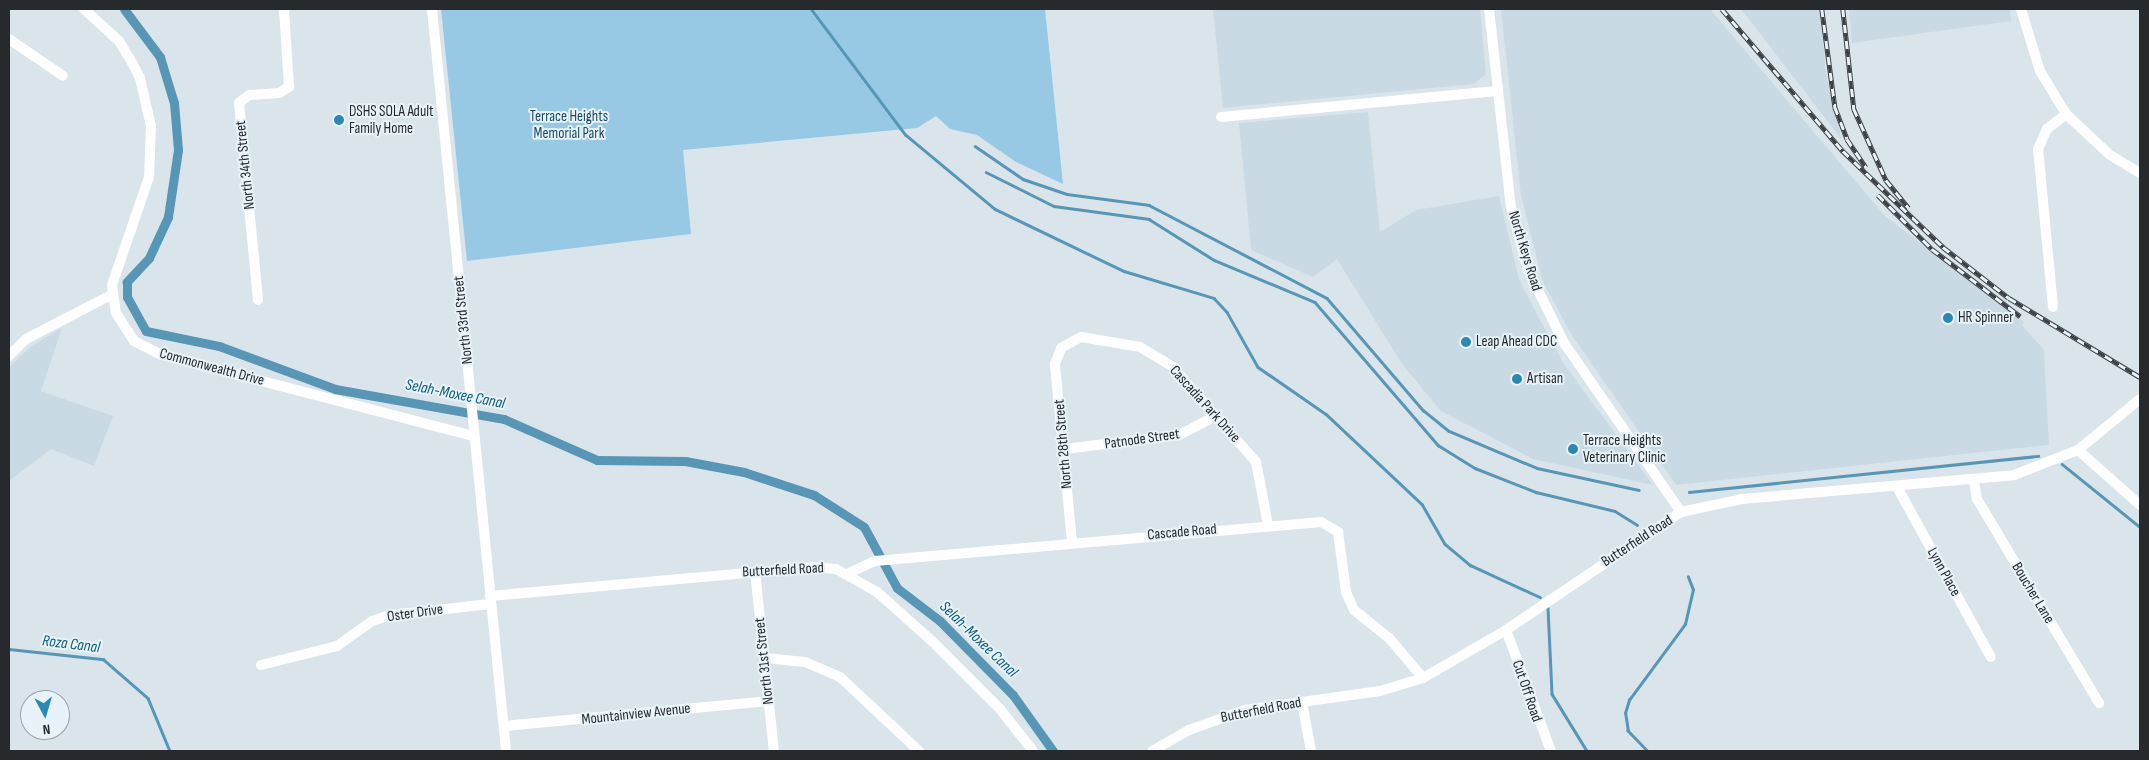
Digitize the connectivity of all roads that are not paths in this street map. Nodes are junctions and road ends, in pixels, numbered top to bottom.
1 (84, 9) edge
2 (284, 9) edge
3 (432, 9) edge
4 (1489, 9) edge
5 (2022, 9) edge
6 (9, 39) edge
7 (63, 76) dead end
8 (1497, 91) junction
9 (2066, 114) junction
10 (1221, 117) dead end
11 (2140, 173) edge
12 (111, 295) junction
13 (258, 300) dead end
14 (2054, 308) dead end
15 (1061, 348) joint
16 (9, 356) edge
17 (2140, 399) edge
18 (1216, 416) junction
19 (474, 436) junction
20 (1064, 449) junction
21 (2078, 450) junction
22 (1974, 481) junction
23 (1897, 487) junction
24 (2140, 505) edge
25 (1681, 512) junction
26 (1268, 525) junction
27 (1072, 542) junction
28 (755, 571) junction
29 (848, 573) junction
30 (490, 600) junction
31 (1506, 630) junction
32 (1991, 657) dead end
33 (764, 658) junction
34 (261, 665) dead end
35 (1423, 678) junction
36 (769, 701) junction
37 (1302, 702) junction
38 (2098, 702) dead end
39 (504, 726) junction
40 (506, 751) edge
41 (774, 751) edge
42 (919, 751) edge
43 (1033, 751) edge
44 (1152, 751) edge
45 (1311, 751) edge
46 (1551, 751) edge

1 - 12 street
2 - 13 street, North 34th Street
3 - 19 street, North 33rd Street
4 - 8 street, North Keys Road
5 - 9 street
6 - 7 street
8 - 10 street
8 - 25 street, North Keys Road
9 - 11 street
9 - 14 street
12 - 16 street
12 - 19 street, Commonwealth Drive
15 - 18 street, Cascadia Park Drive
15 - 20 street, North 28th Street
17 - 21 street, Butterfield Road
18 - 20 street, Patnode Street
18 - 26 street, Cascadia Park Drive
19 - 30 street, North 33rd Street
20 - 27 street, North 28th Street
21 - 22 street, Butterfield Road
21 - 24 street
22 - 23 street, Butterfield Road
22 - 38 street, Boucher Lane
23 - 25 street, Butterfield Road
23 - 32 street, Lynn Place
25 - 31 street, Butterfield Road
26 - 27 street, Cascade Road
26 - 35 street, Cascade Road
27 - 29 street, Cascade Road
28 - 29 street, Butterfield Road
28 - 30 street, Butterfield Road
28 - 33 street, North 31st Street
29 - 43 street, Butterfield Road
30 - 34 street, Oster Drive
30 - 39 street, North 33rd Street
31 - 35 street, Butterfield Road
31 - 46 street, Cut Off Road
33 - 36 street, North 31st Street
33 - 42 street
35 - 37 street, Butterfield Road
36 - 39 street, Mountainview Avenue
36 - 41 street, North 31st Street
37 - 44 street, Butterfield Road
37 - 45 street
39 - 40 street, North 33rd Street

